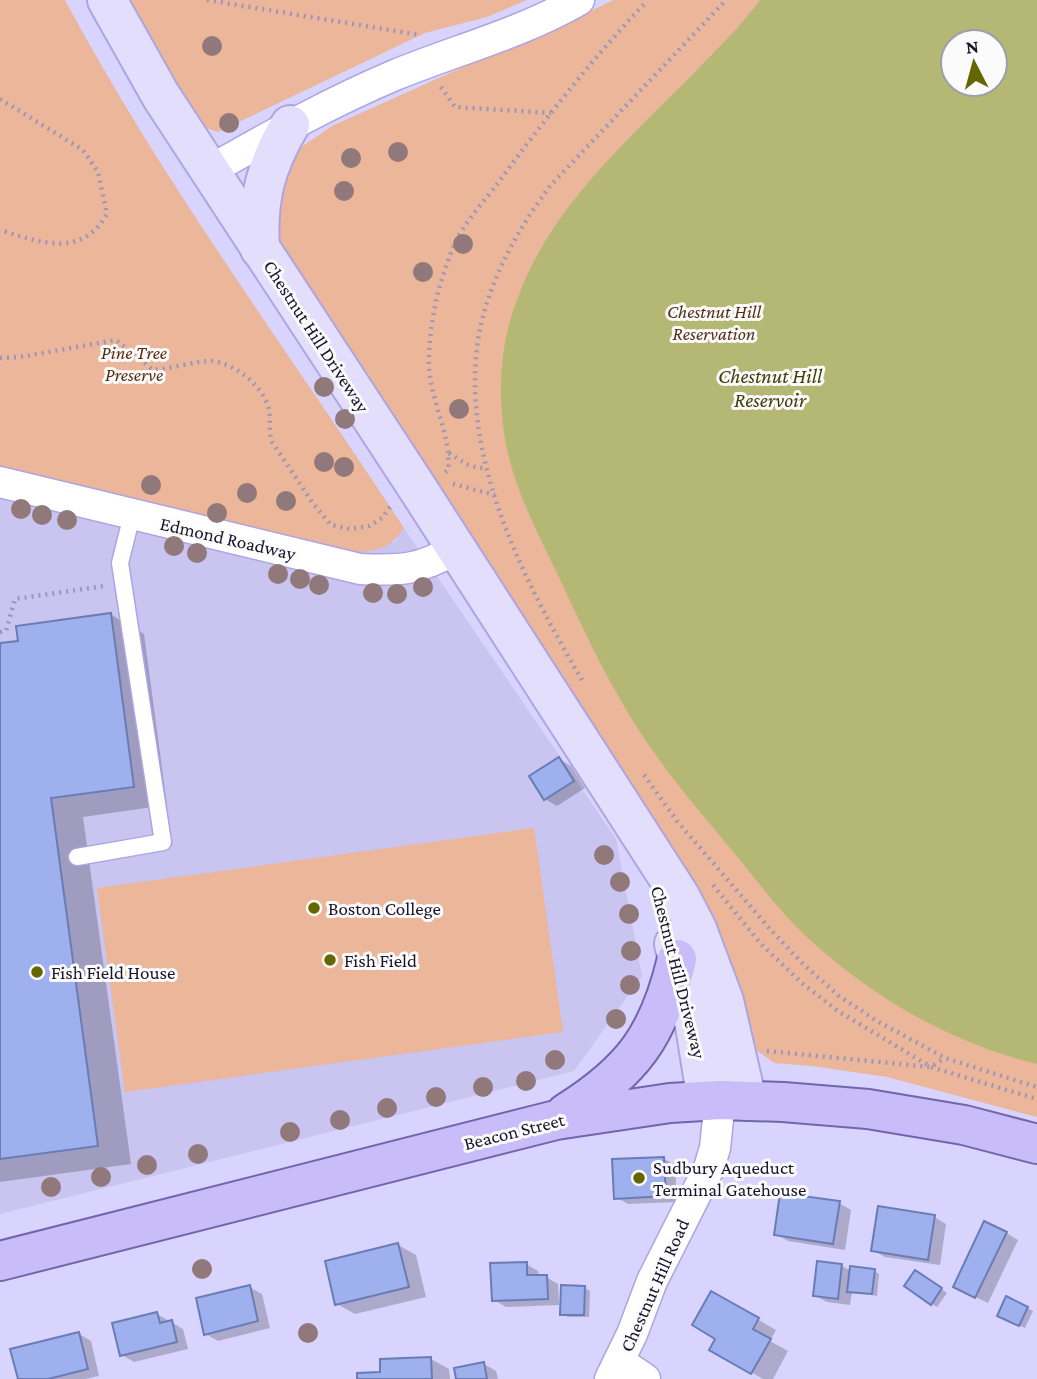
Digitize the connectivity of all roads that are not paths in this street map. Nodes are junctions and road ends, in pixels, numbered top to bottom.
1 (107, 0) edge
2 (579, 0) edge
3 (290, 125) junction
4 (209, 171) junction
5 (260, 249) junction
6 (0, 482) edge
7 (132, 515) junction
8 (456, 549) junction
9 (648, 844) junction
10 (77, 857) dead end
11 (677, 959) junction
12 (725, 1101) junction
13 (556, 1120) junction
14 (1037, 1144) edge
15 (0, 1261) edge
16 (615, 1371) edge
17 (645, 1379) edge

1 - 4 main road, Chestnut Hill Driveway
2 - 3 street
3 - 4 street
3 - 5 main road
4 - 5 main road, Chestnut Hill Driveway
5 - 8 main road, Chestnut Hill Driveway
6 - 7 street, Edmond Roadway
7 - 8 street, Edmond Roadway
7 - 10 lane
8 - 9 main road, Chestnut Hill Driveway
9 - 11 main road, Chestnut Hill Driveway
9 - 12 main road, Chestnut Hill Driveway
11 - 12 main road, Chestnut Hill Driveway
11 - 13 main road
12 - 13 main road, Beacon Street
12 - 14 main road, Beacon Street
12 - 16 street, Chestnut Hill Road
13 - 15 main road, Beacon Street
16 - 17 street, Chestnut Hill Road

